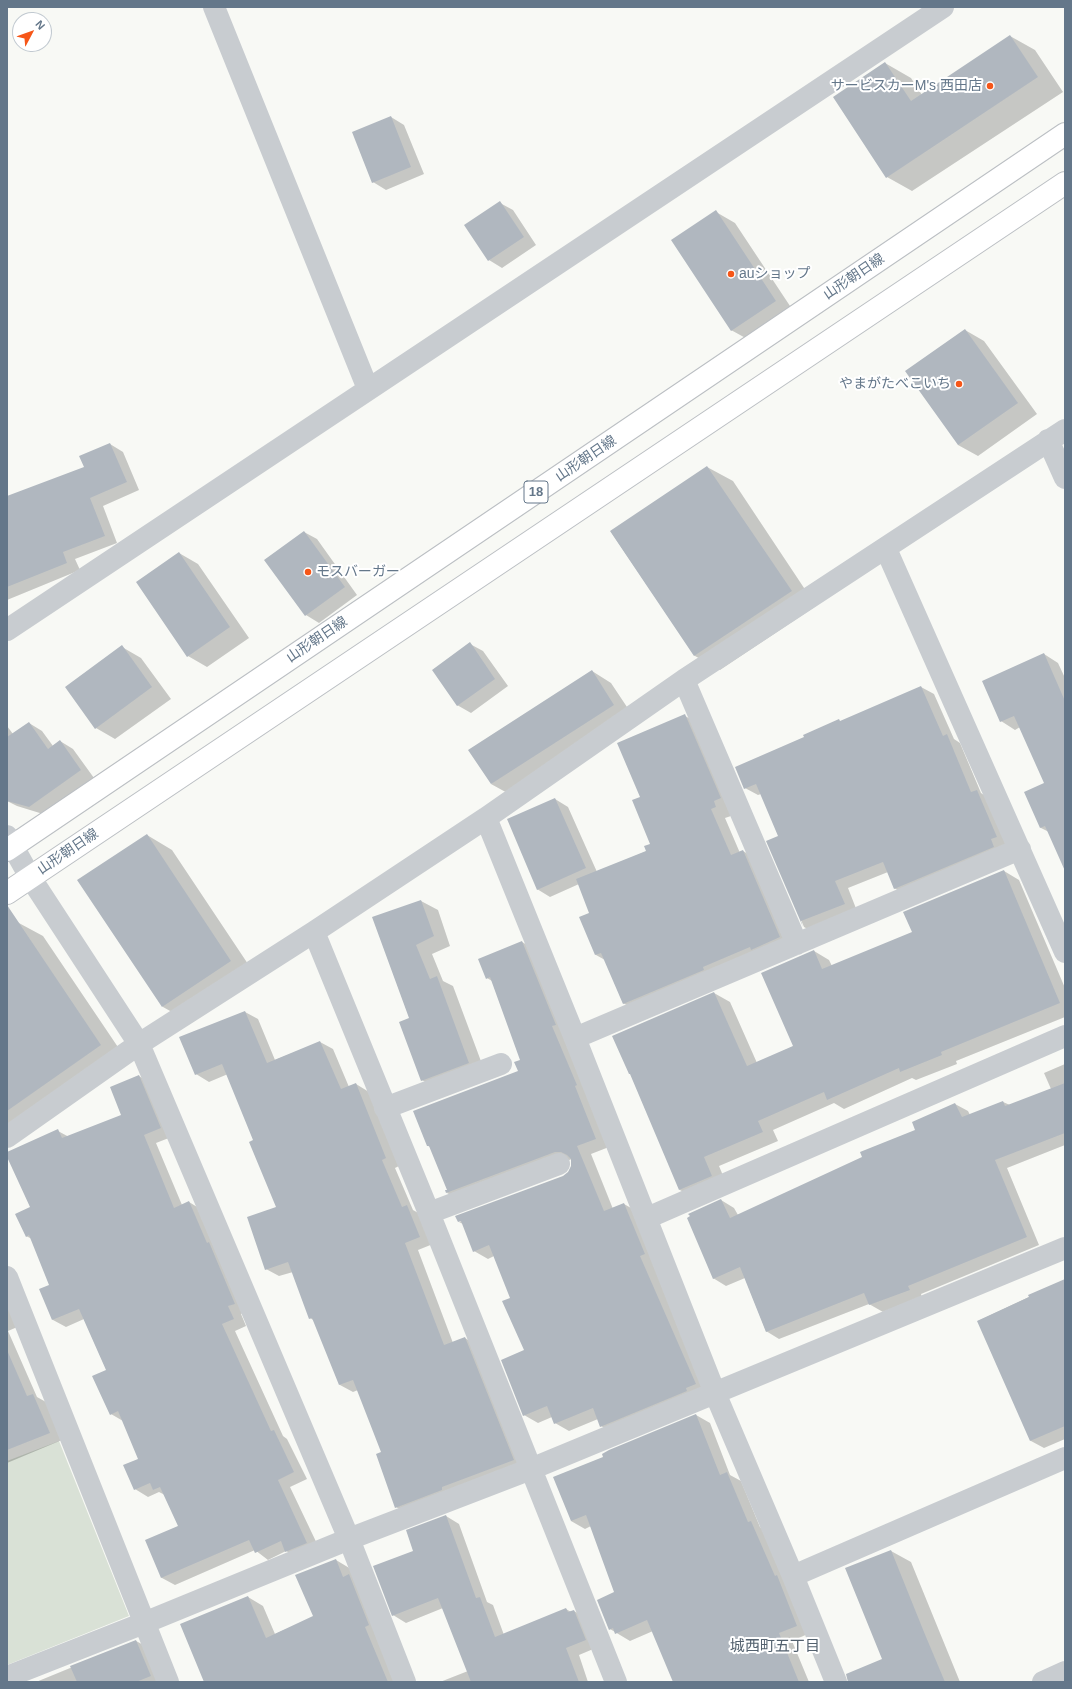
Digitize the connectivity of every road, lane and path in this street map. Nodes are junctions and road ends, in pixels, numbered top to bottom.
1 (214, 7) edge
2 (942, 7) edge
3 (1065, 134) edge
4 (1065, 183) edge
5 (368, 389) junction
6 (1056, 435) edge
7 (1065, 478) edge
8 (886, 549) junction
9 (7, 630) edge
10 (684, 680) junction
11 (486, 818) junction
12 (9, 844) edge
13 (1020, 849) junction
14 (30, 877) junction
15 (7, 893) edge
16 (314, 932) junction
17 (797, 944) junction
18 (1065, 952) edge
19 (1065, 1036) edge
20 (575, 1038) junction
21 (140, 1044) junction
22 (501, 1064) dead end
23 (385, 1108) junction
24 (7, 1137) edge
25 (559, 1164) dead end
26 (428, 1213) junction
27 (646, 1218) junction
28 (1065, 1248) edge
29 (7, 1277) edge
30 (715, 1393) junction
31 (1065, 1458) edge
32 (531, 1469) junction
33 (349, 1539) junction
34 (793, 1576) junction
35 (144, 1623) junction
36 (1065, 1672) edge
37 (7, 1676) edge
38 (168, 1682) edge
39 (406, 1682) edge
40 (616, 1682) edge
41 (836, 1682) edge
42 (1043, 1682) edge

1 - 5 street
2 - 5 street
3 - 12 main road, 山形朝日線 / 18
4 - 14 main road, 山形朝日線
5 - 9 street
6 - 7 street
6 - 8 street
8 - 10 street
8 - 13 street
10 - 11 street
10 - 17 street
11 - 16 street
11 - 20 street
12 - 14 street
13 - 17 street
13 - 18 street
14 - 15 main road, 山形朝日線
14 - 21 street
16 - 21 street
16 - 23 street
17 - 20 street
19 - 27 street
20 - 27 street
21 - 24 street
21 - 33 street
22 - 23 street
23 - 26 street
25 - 26 street
26 - 32 street
27 - 30 street
28 - 30 street
29 - 35 street
30 - 32 street
30 - 34 street
31 - 34 street
32 - 33 street
32 - 40 street
33 - 35 street
33 - 39 street
34 - 41 street
35 - 37 street
35 - 38 street
36 - 42 street

